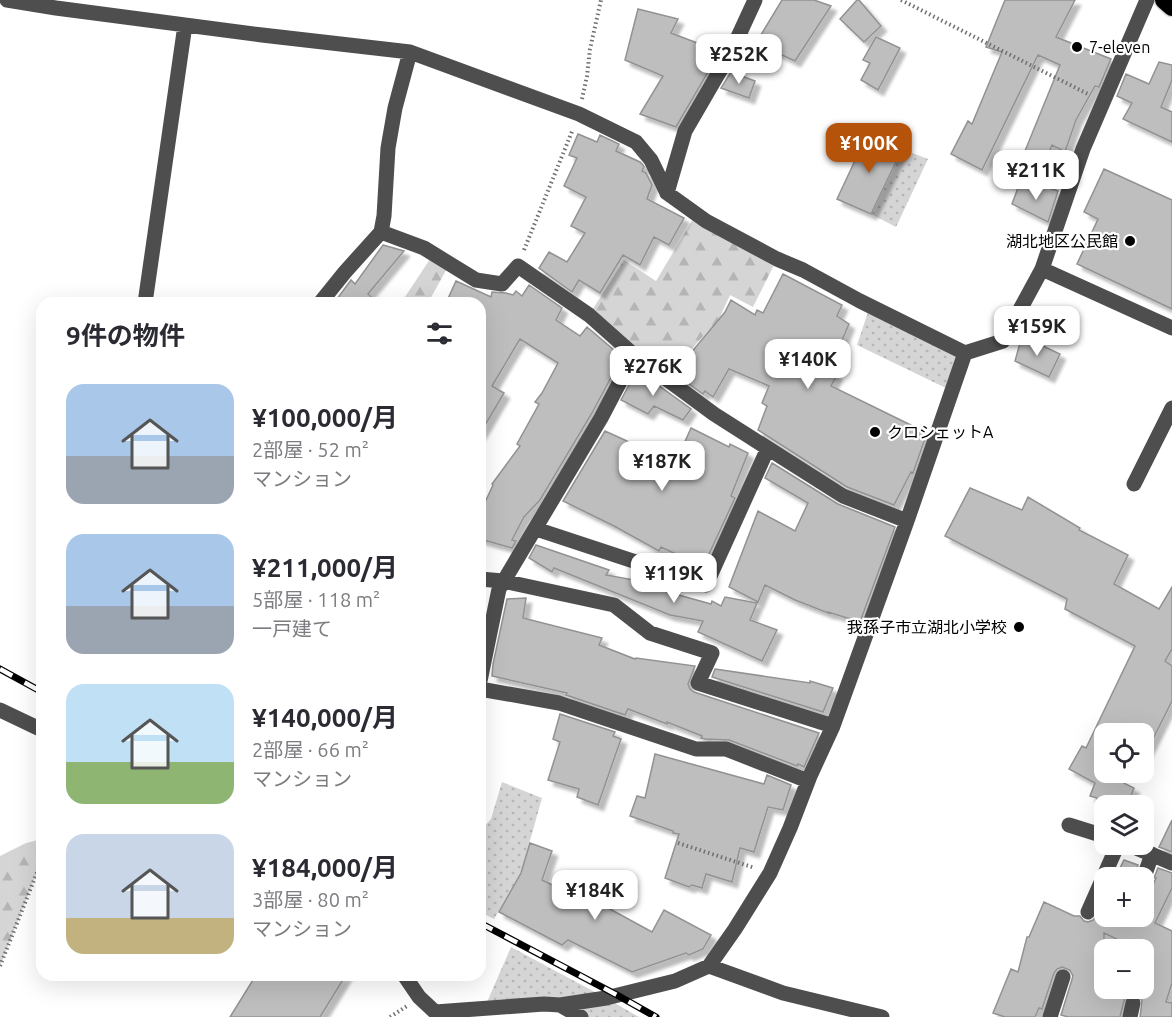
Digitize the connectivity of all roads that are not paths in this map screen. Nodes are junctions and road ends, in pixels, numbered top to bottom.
1 (7, 0) edge
2 (755, 0) edge
3 (1146, 0) edge
4 (1164, 0) edge
5 (1172, 7) edge
6 (185, 25) junction
7 (410, 52) junction
8 (667, 193) junction
9 (381, 232) junction
10 (1042, 269) junction
11 (146, 297) edge
12 (325, 297) edge
13 (1172, 328) edge
14 (965, 353) junction
15 (634, 355) junction
16 (1172, 408) edge
17 (768, 448) junction
18 (1134, 484) dead end
19 (907, 521) junction
20 (536, 529) junction
21 (486, 580) edge
22 (503, 581) junction
23 (486, 652) edge
24 (486, 690) edge
25 (0, 710) edge
26 (832, 726) junction
27 (36, 727) edge
28 (808, 782) junction
29 (1069, 825) dead end
30 (1094, 833) edge
31 (1113, 855) edge
32 (1154, 855) edge
33 (1172, 863) edge
34 (1088, 912) dead end
35 (709, 966) junction
36 (1063, 977) dead end
37 (408, 981) edge
38 (561, 1005) junction
39 (822, 1010) edge
40 (581, 1017) edge
41 (882, 1017) edge
42 (1050, 1017) edge

1 - 6 street
2 - 8 street
3 - 10 street
4 - 5 highway
6 - 7 street
6 - 11 street
7 - 8 street
7 - 9 street
8 - 14 street
9 - 12 street
9 - 15 street
10 - 13 street
10 - 14 street
14 - 19 street
15 - 17 street
15 - 20 street
16 - 18 street
17 - 19 street
17 - 20 street
19 - 26 street
20 - 22 street
21 - 22 street
22 - 23 street
22 - 26 street
24 - 28 street
25 - 27 street
26 - 28 street
28 - 35 street
29 - 30 street
31 - 34 street
32 - 33 street
35 - 38 street
35 - 39 street
36 - 42 street
37 - 38 street
38 - 40 street
39 - 41 street

